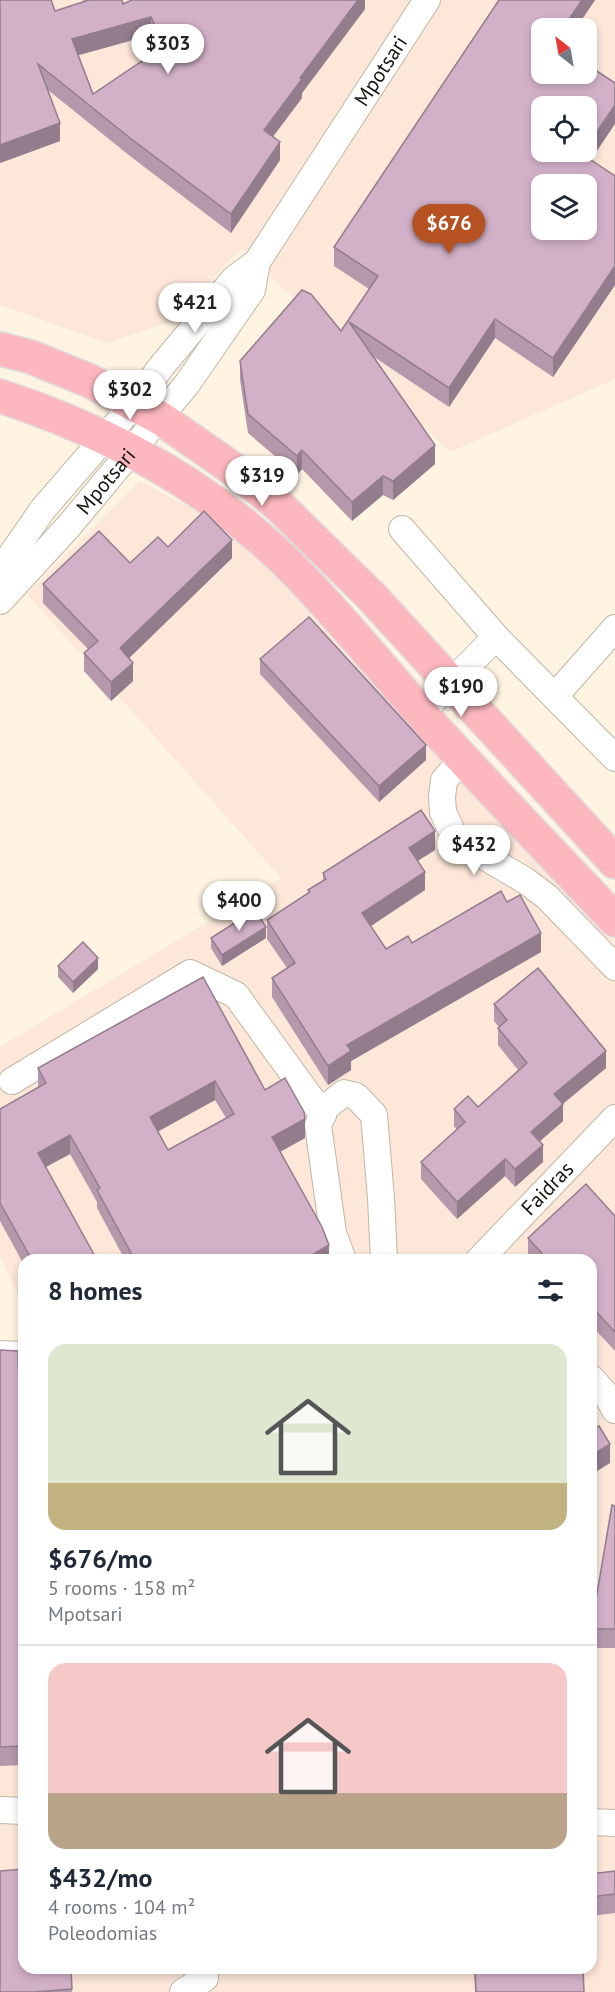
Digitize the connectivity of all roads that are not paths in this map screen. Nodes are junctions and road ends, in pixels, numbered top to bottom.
1 (427, 0) edge
2 (0, 349) edge
3 (0, 396) edge
4 (147, 411) junction
5 (119, 444) junction
6 (402, 529) dead end
7 (0, 572) edge
8 (0, 601) edge
9 (615, 628) edge
10 (496, 637) junction
11 (451, 682) junction
12 (555, 696) junction
13 (421, 712) junction
14 (613, 751) edge
15 (464, 758) junction
16 (615, 862) edge
17 (612, 917) edge
18 (615, 967) edge
19 (12, 1081) dead end
20 (323, 1115) junction
21 (615, 1118) edge
22 (341, 1254) edge
23 (384, 1254) edge
24 (486, 1254) edge
25 (0, 1354) edge
26 (18, 1354) edge
27 (597, 1384) edge
28 (615, 1410) edge
29 (0, 1810) edge
30 (18, 1811) edge
31 (597, 1822) edge
32 (615, 1823) edge
33 (204, 1974) edge
34 (183, 1992) edge

1 - 4 street, Mpotsari
2 - 4 main road
3 - 5 main road
4 - 5 street, Mpotsari
4 - 11 main road
5 - 7 street, Mpotsari
5 - 8 street, Mpotsari
5 - 13 main road
6 - 10 street
9 - 12 street
10 - 11 street
10 - 12 street
11 - 13 street
11 - 16 main road
12 - 14 street
13 - 15 main road
15 - 17 main road
15 - 18 street
19 - 20 street
20 - 22 street
20 - 23 street
21 - 24 street, Faidras
25 - 26 street
27 - 28 street
29 - 30 street
31 - 32 street
33 - 34 street

